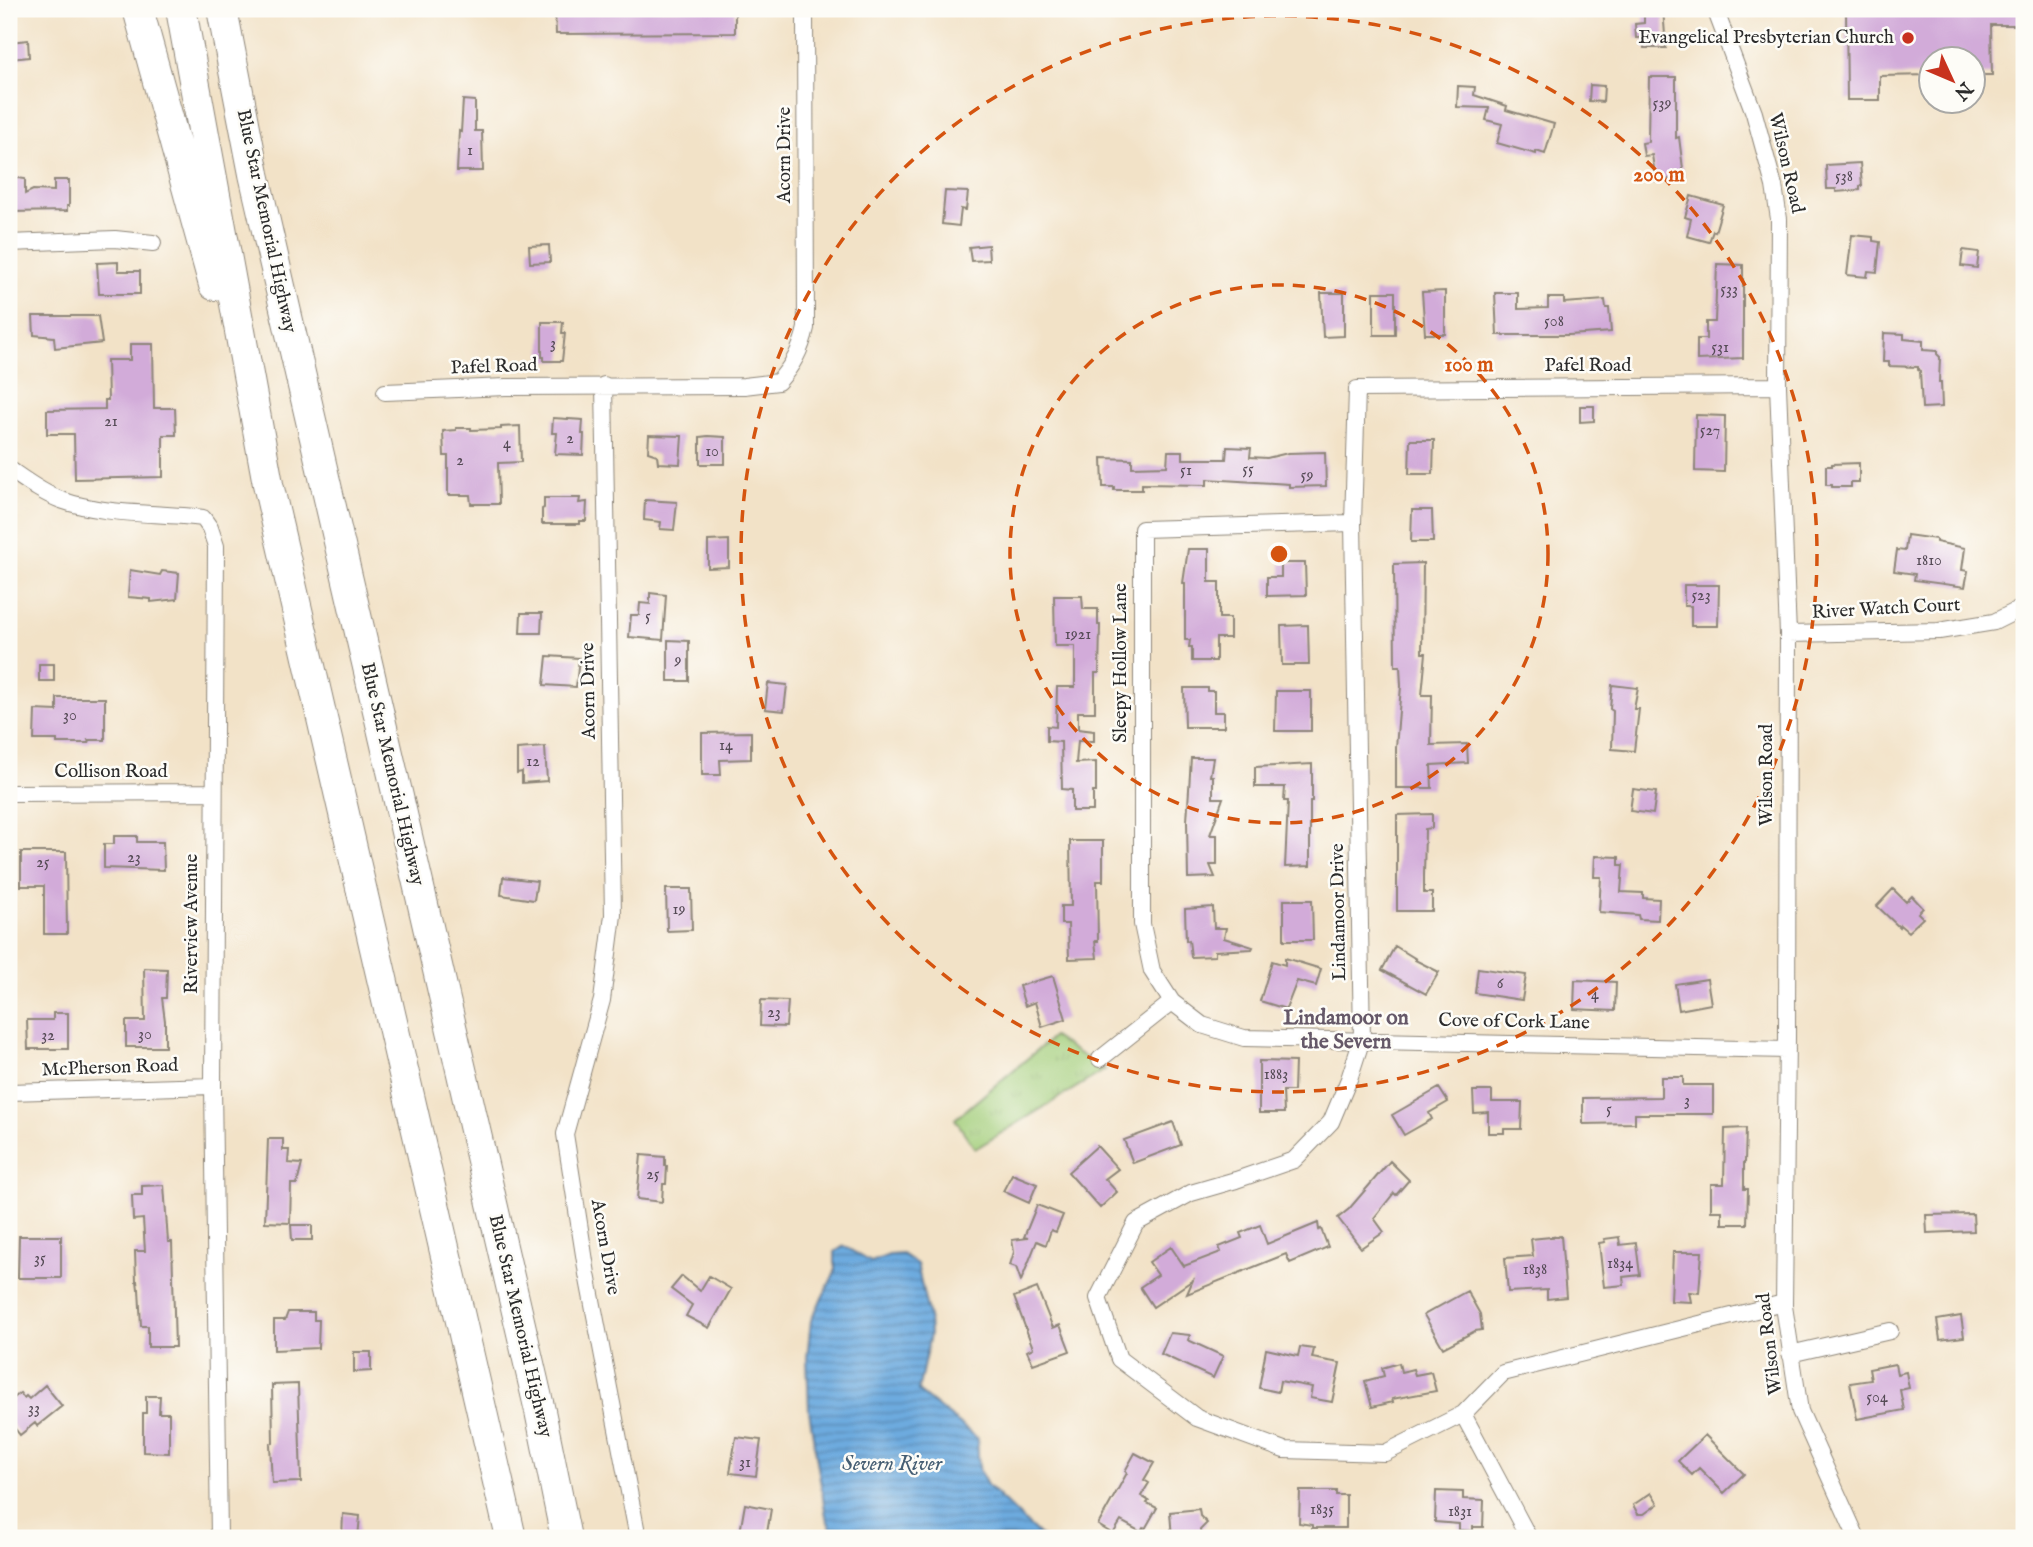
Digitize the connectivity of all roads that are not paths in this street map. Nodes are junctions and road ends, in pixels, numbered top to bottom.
1 (138, 9) edge
2 (181, 9) edge
3 (222, 9) edge
4 (242, 9) edge
5 (805, 9) edge
6 (1715, 9) edge
7 (9, 243) edge
8 (153, 243) dead end
9 (604, 386) junction
10 (1778, 386) junction
11 (1357, 389) joint
12 (385, 392) dead end
13 (317, 447) junction
14 (9, 468) edge
15 (268, 484) junction
16 (1353, 523) junction
17 (2024, 607) edge
18 (1788, 634) junction
19 (214, 792) junction
20 (9, 793) edge
21 (1172, 1002) junction
22 (1362, 1039) junction
23 (1787, 1050) junction
24 (1100, 1059) dead end
25 (213, 1086) junction
26 (9, 1092) edge
27 (1784, 1303) junction
28 (1890, 1331) dead end
29 (1790, 1354) junction
30 (1463, 1414) junction
31 (219, 1538) edge
32 (511, 1538) edge
33 (566, 1538) edge
34 (638, 1538) edge
35 (1529, 1538) edge
36 (1857, 1538) edge

1 - 15 highway
2 - 15 highway
3 - 13 highway, Blue Star Memorial Highway
4 - 13 highway
5 - 9 street, Acorn Drive
6 - 10 street, Wilson Road
7 - 8 street
9 - 12 street, Pafel Road
9 - 34 street, Acorn Drive
10 - 11 street, Pafel Road
10 - 18 street, Wilson Road
11 - 16 street, Lindamoor Drive
13 - 33 highway, Blue Star Memorial Highway
14 - 19 street, Riverview Avenue
15 - 32 highway
16 - 21 street, Sleepy Hollow Lane
16 - 22 street, Lindamoor Drive
17 - 18 street, River Watch Court
18 - 23 street, Wilson Road
19 - 20 street, Collison Road
19 - 25 street, Riverview Avenue
21 - 22 street, Cove of Cork Lane
21 - 24 street
22 - 23 street, Cove of Cork Lane
22 - 30 street, Lindamoor Drive
23 - 27 street, Wilson Road
25 - 26 street, McPherson Road
25 - 31 street, Riverview Avenue
27 - 29 street, Wilson Road
27 - 30 street, Lindamoor Drive
28 - 29 street
29 - 36 street, Wilson Road
30 - 35 street

